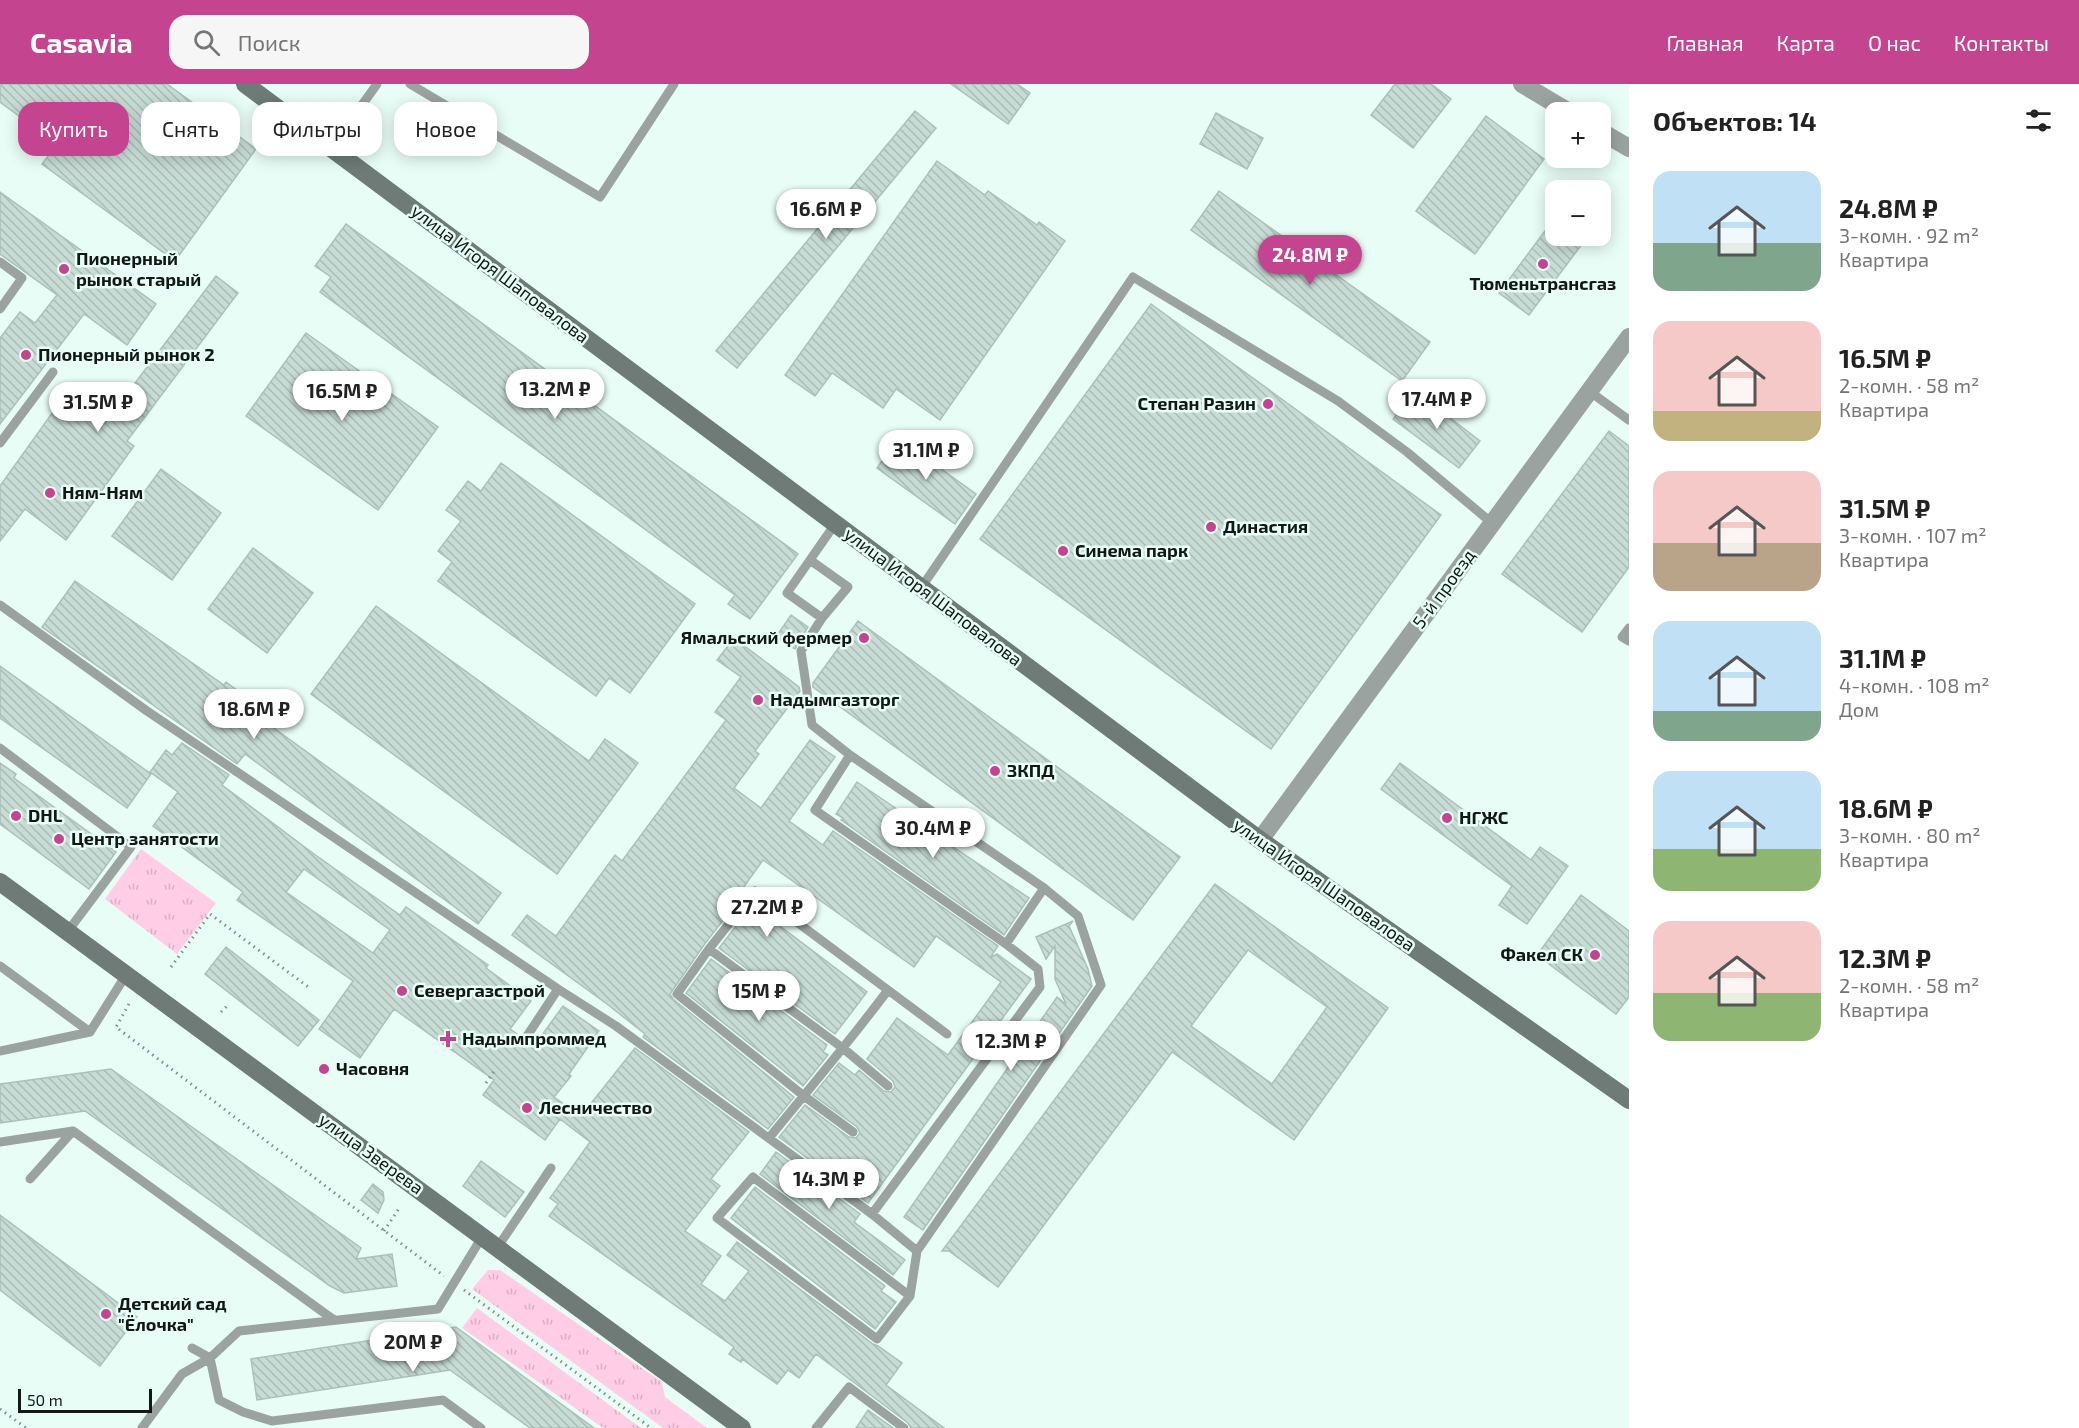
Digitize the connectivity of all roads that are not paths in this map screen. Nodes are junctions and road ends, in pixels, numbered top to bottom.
1 (245, 84) edge
2 (377, 84) edge
3 (410, 84) edge
4 (674, 84) edge
5 (1522, 84) edge
6 (269, 102) edge
7 (364, 102) edge
8 (1552, 102) edge
9 (1611, 137) edge
10 (1629, 148) edge
11 (342, 156) edge
12 (0, 262) edge
13 (0, 309) edge
14 (1629, 337) edge
15 (53, 372) dead end
16 (1589, 391) junction
17 (1629, 420) edge
18 (0, 442) edge
19 (1492, 523) junction
20 (835, 524) junction
21 (810, 560) junction
22 (921, 588) junction
23 (0, 605) edge
24 (822, 618) junction
25 (1629, 628) edge
26 (1629, 642) edge
27 (0, 748) edge
28 (850, 755) junction
29 (1260, 840) junction
30 (0, 882) edge
31 (1044, 888) junction
32 (68, 931) junction
33 (1006, 944) junction
34 (709, 949) junction
35 (0, 966) edge
36 (126, 975) junction
37 (558, 989) junction
38 (888, 990) junction
39 (90, 1032) junction
40 (947, 1034) dead end
41 (527, 1036) dead end
42 (844, 1049) junction
43 (0, 1051) edge
44 (888, 1086) dead end
45 (804, 1096) junction
46 (1629, 1100) edge
47 (73, 1131) junction
48 (853, 1132) dead end
49 (769, 1138) junction
50 (0, 1142) edge
51 (551, 1168) dead end
52 (30, 1179) dead end
53 (872, 1214) junction
54 (490, 1242) junction
55 (917, 1251) junction
56 (910, 1296) junction
57 (334, 1320) junction
58 (192, 1348) dead end
59 (210, 1358) junction
60 (142, 1428) edge
61 (481, 1428) edge
62 (742, 1428) edge
63 (816, 1428) edge
64 (904, 1428) edge

1 - 6 street, улица Игоря Шаповалова
2 - 7 lane
3 - 4 lane
5 - 8 street
9 - 10 street
11 - 20 street, улица Игоря Шаповалова
12 - 13 lane
14 - 16 street, 5-й проезд
15 - 18 lane
16 - 17 lane
16 - 19 street, 5-й проезд
19 - 22 lane
19 - 29 street, 5-й проезд
20 - 21 lane
20 - 22 street, улица Игоря Шаповалова
21 - 24 lane
21 - 24 lane
22 - 29 street, улица Игоря Шаповалова
23 - 37 lane
24 - 28 lane
25 - 26 lane
27 - 32 lane
28 - 31 lane
28 - 33 lane
29 - 46 street, улица Игоря Шаповалова
30 - 32 street, улица Зверева
31 - 33 lane
31 - 55 lane
32 - 36 street, улица Зверева
33 - 53 lane
34 - 38 lane
34 - 42 lane
34 - 45 lane
35 - 39 lane
36 - 39 lane
36 - 54 street, улица Зверева
37 - 41 lane
37 - 49 lane
38 - 40 lane
38 - 42 lane
39 - 43 lane
42 - 44 lane
42 - 45 lane
45 - 48 lane
45 - 49 lane
47 - 50 lane
47 - 52 lane
47 - 57 lane
49 - 53 lane
51 - 54 lane
53 - 55 lane
54 - 57 lane
54 - 62 street, улица Зверева
55 - 56 lane
56 - 56 lane
57 - 59 lane
58 - 59 lane
59 - 60 lane
59 - 61 lane
63 - 64 lane

